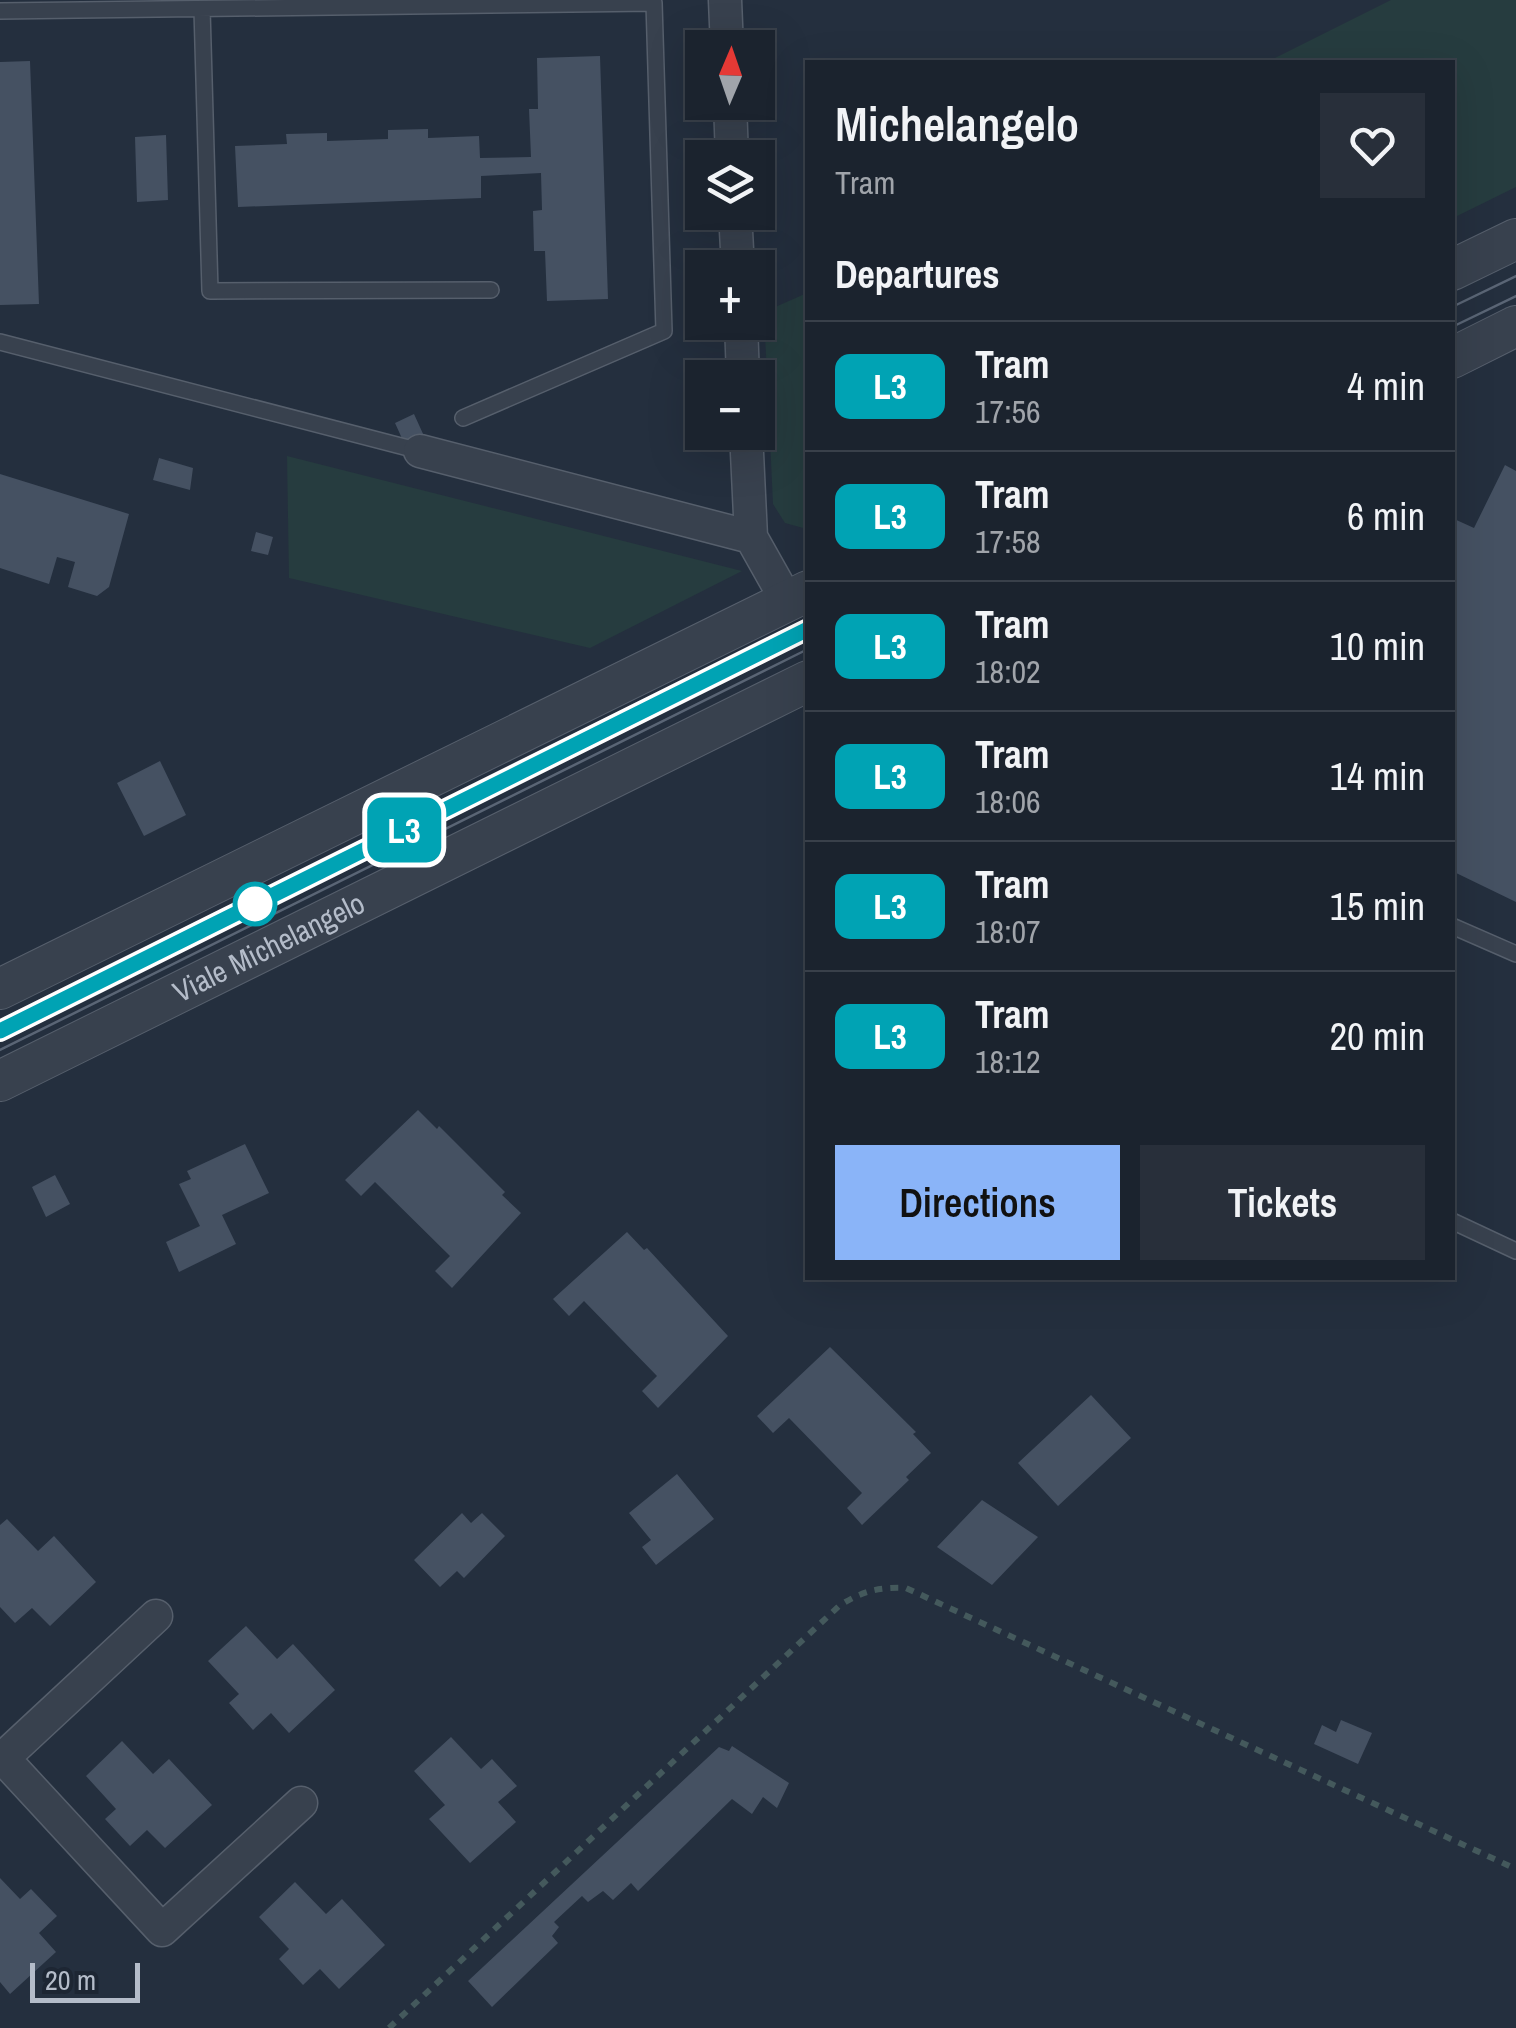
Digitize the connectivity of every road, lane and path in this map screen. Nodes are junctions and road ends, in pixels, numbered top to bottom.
1 (725, 0) edge
2 (202, 9) junction
3 (0, 11) edge
4 (726, 30) edge
5 (1516, 238) edge
6 (1455, 268) edge
7 (490, 290) dead end
8 (1516, 326) edge
9 (0, 342) edge
10 (1455, 356) edge
11 (463, 418) dead end
12 (747, 450) edge
13 (420, 452) joint
14 (752, 537) junction
15 (797, 596) edge
16 (805, 681) edge
17 (1455, 927) edge
18 (1516, 954) edge
19 (0, 989) edge
20 (0, 1081) edge
21 (1455, 1222) edge
22 (1516, 1251) edge
23 (156, 1616) dead end
24 (2, 1760) edge
25 (301, 1803) dead end
26 (1516, 1869) edge
27 (389, 2028) edge

1 - 4 street
2 - 3 lane
2 - 7 lane
2 - 11 lane
5 - 6 street
8 - 10 street
9 - 13 lane
12 - 14 street
13 - 14 street
14 - 15 street
15 - 19 street
16 - 20 street, Viale Michelangelo
17 - 18 lane
21 - 22 lane
23 - 24 street
24 - 25 street
26 - 27 path

